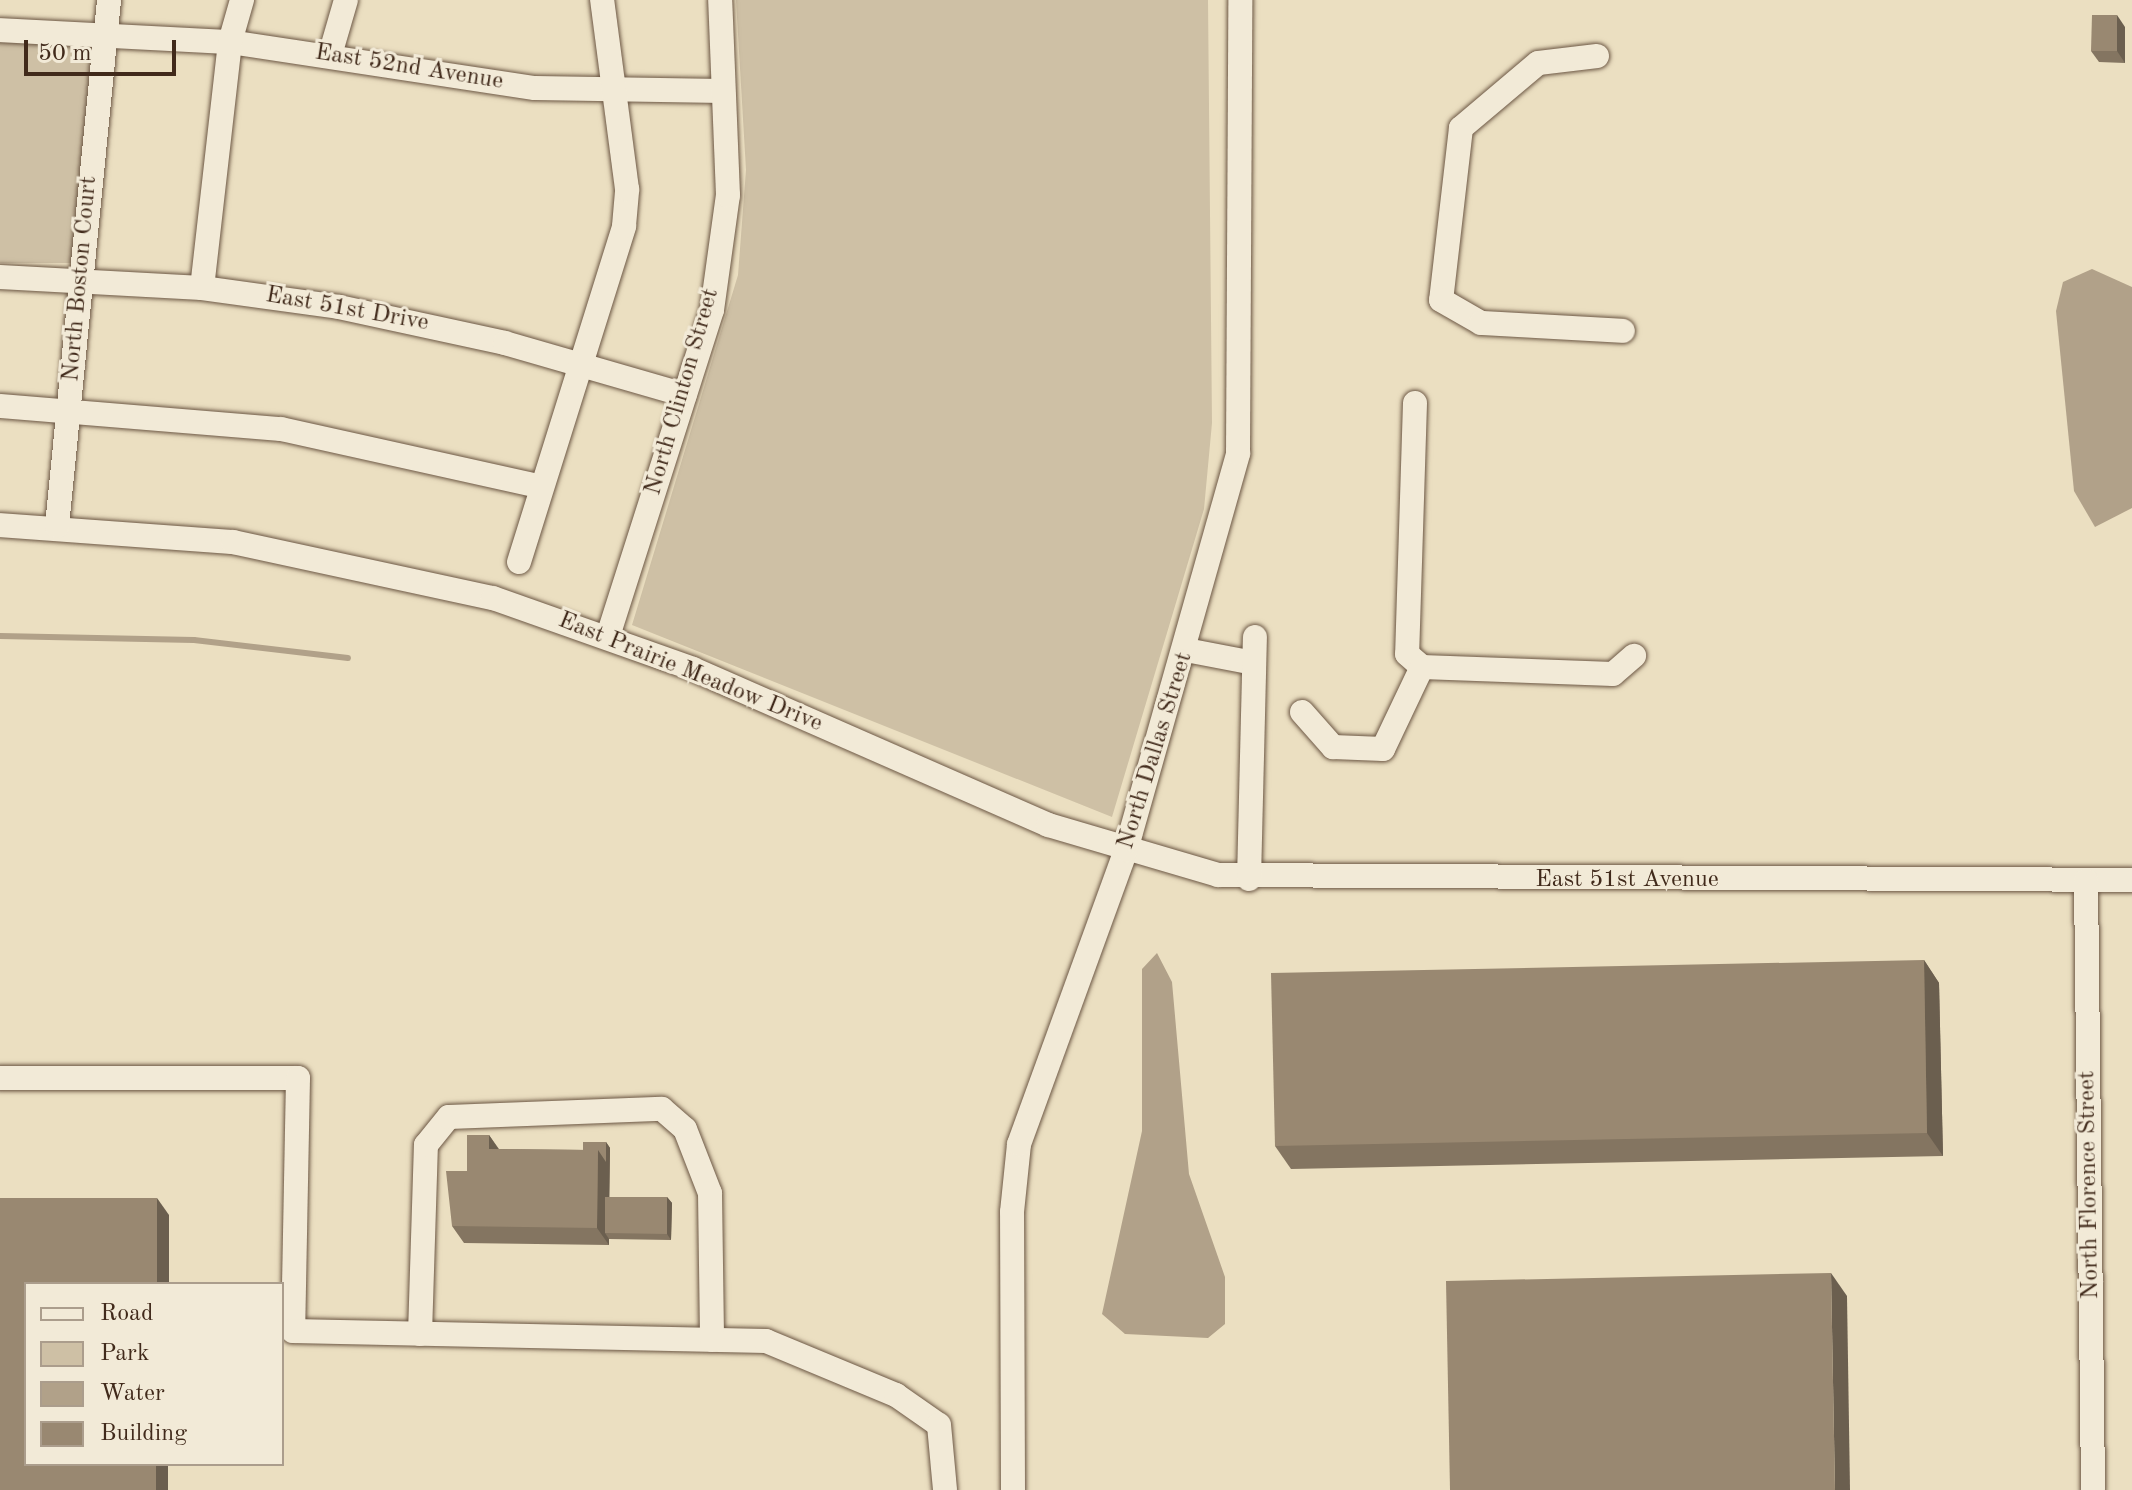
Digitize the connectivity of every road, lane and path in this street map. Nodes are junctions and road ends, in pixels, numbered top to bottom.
1 (109, 0) edge
2 (242, 0) edge
3 (346, 0) edge
4 (602, 0) edge
5 (720, 0) edge
6 (1240, 0) edge
7 (0, 30) edge
8 (104, 31) junction
9 (230, 42) junction
10 (330, 55) junction
11 (1597, 56) dead end
12 (723, 91) junction
13 (610, 93) junction
14 (0, 277) edge
15 (82, 278) junction
16 (202, 288) junction
17 (1623, 331) dead end
18 (582, 365) junction
19 (685, 395) junction
20 (1415, 403) dead end
21 (0, 406) edge
22 (69, 408) junction
23 (542, 487) junction
24 (0, 525) edge
25 (57, 526) junction
26 (519, 562) dead end
27 (608, 636) junction
28 (1255, 637) dead end
29 (1186, 650) junction
30 (1634, 656) dead end
31 (1254, 663) junction
32 (1422, 667) junction
33 (1302, 712) dead end
34 (1126, 850) junction
35 (1249, 879) junction
36 (2132, 880) edge
37 (2086, 881) junction
38 (0, 1078) edge
39 (420, 1334) junction
40 (712, 1340) junction
41 (945, 1490) edge
42 (1013, 1490) edge
43 (2093, 1490) edge

1 - 8 street, North Boston Court
2 - 9 street
3 - 10 street
4 - 13 street
5 - 12 street, North Clinton Street
6 - 29 street, North Dallas Street
7 - 8 street, East 52nd Avenue
8 - 9 street, East 52nd Avenue
8 - 15 street, North Boston Court
9 - 10 street, East 52nd Avenue
9 - 16 street
10 - 13 street, East 52nd Avenue
11 - 17 street
12 - 13 street, East 52nd Avenue
12 - 19 street, North Clinton Street
13 - 18 street
14 - 15 street, East 51st Drive
15 - 16 street, East 51st Drive
15 - 22 street, North Boston Court
16 - 18 street, East 51st Drive
18 - 19 street, East 51st Drive
18 - 23 street
19 - 27 street, North Clinton Street
20 - 32 street
21 - 22 street
22 - 23 street
22 - 25 street, North Boston Court
23 - 26 street
24 - 25 street, East Prairie Meadow Drive
25 - 27 street, East Prairie Meadow Drive
27 - 34 street, East Prairie Meadow Drive
28 - 31 street
29 - 31 street
29 - 34 street, North Dallas Street
30 - 32 street
31 - 35 street
32 - 33 street
34 - 35 street, East 51st Avenue
34 - 42 street, North Dallas Street
35 - 37 street, East 51st Avenue
36 - 37 street, East 51st Avenue
37 - 43 street, North Florence Street
38 - 39 street
39 - 40 street
39 - 40 street
40 - 41 street

